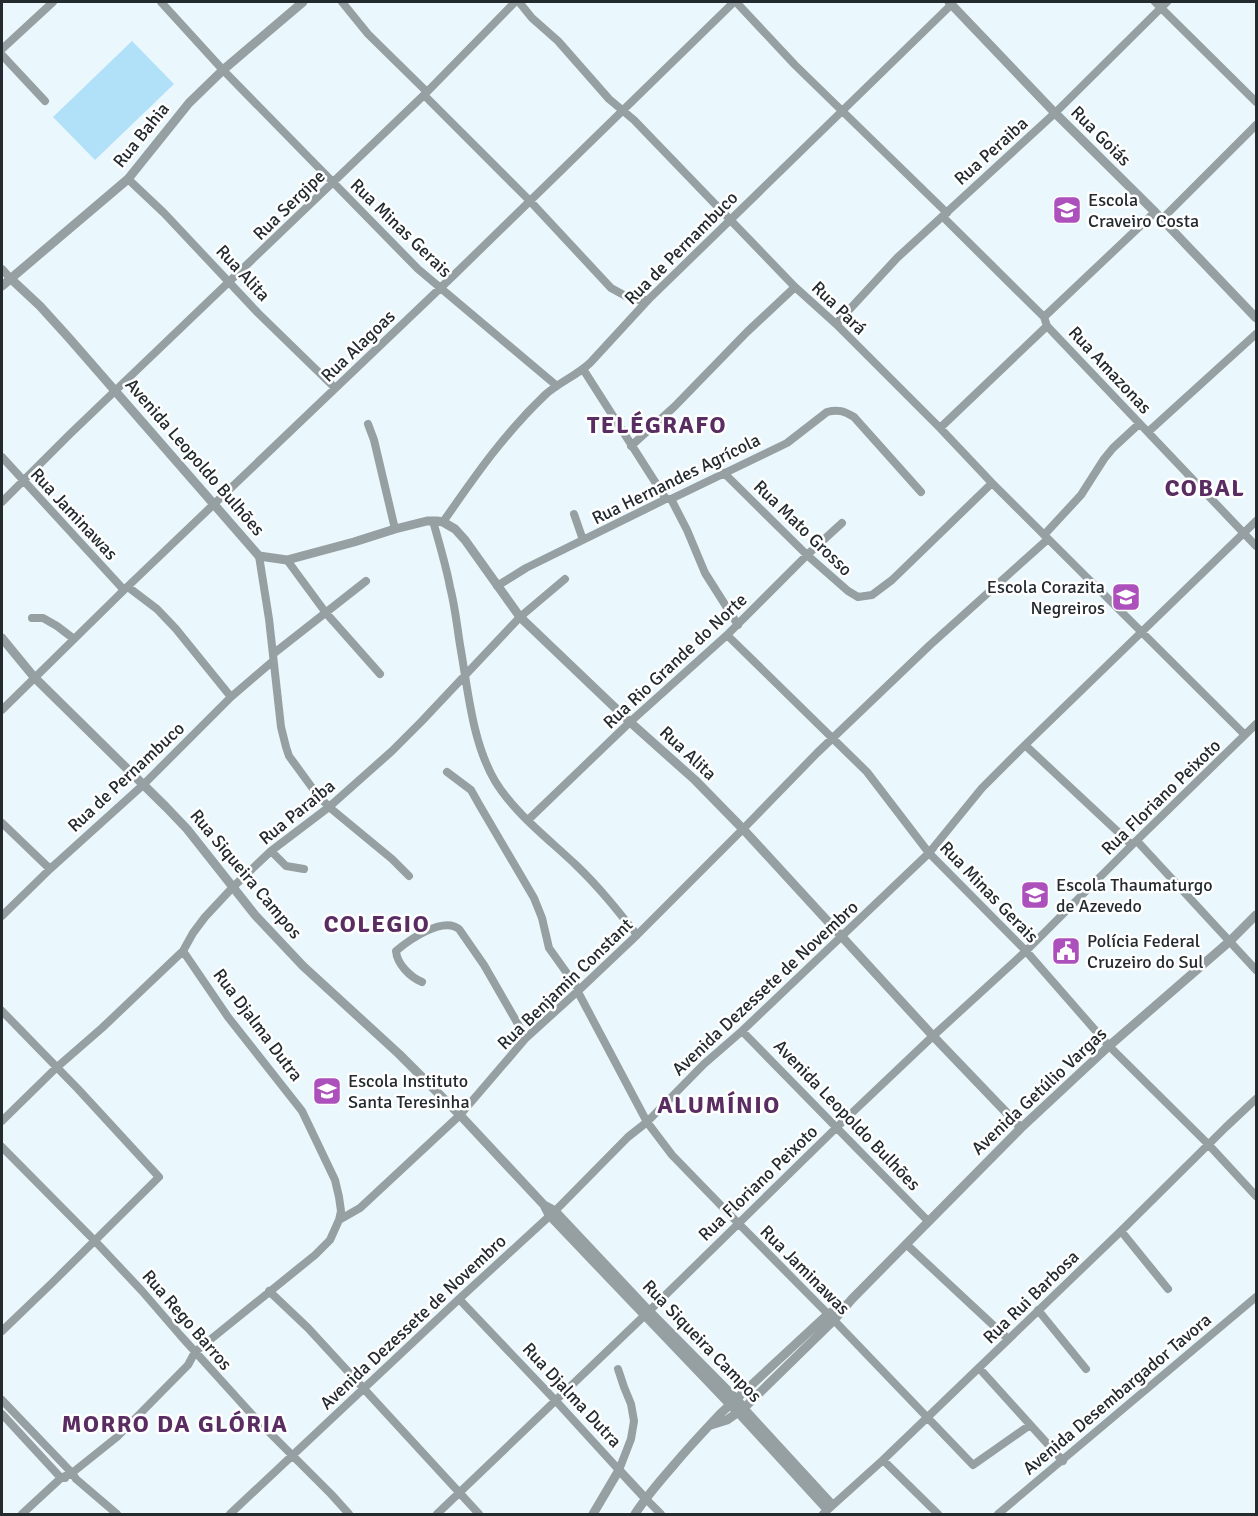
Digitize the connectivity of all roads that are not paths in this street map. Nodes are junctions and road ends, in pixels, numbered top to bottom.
1 (53, 2) edge
2 (161, 2) edge
3 (171, 2) edge
4 (303, 2) edge
5 (342, 2) edge
6 (517, 2) edge
7 (735, 2) edge
8 (951, 3) edge
9 (1161, 3) edge
10 (172, 13) junction
11 (2, 50) edge
12 (2, 55) edge
13 (223, 70) junction
14 (426, 94) junction
15 (45, 101) dead end
16 (1257, 102) edge
17 (623, 110) junction
18 (842, 110) junction
19 (1055, 113) junction
20 (1257, 125) edge
21 (128, 179) junction
22 (333, 183) junction
23 (530, 201) junction
24 (1155, 212) junction
25 (945, 215) junction
26 (730, 219) junction
27 (1162, 219) junction
28 (2, 268) edge
29 (10, 278) junction
30 (230, 282) junction
31 (2, 286) edge
32 (795, 287) junction
33 (440, 288) junction
34 (648, 300) junction
35 (1044, 317) junction
36 (1257, 318) edge
37 (836, 324) junction
38 (1047, 326) junction
39 (1257, 334) edge
40 (583, 369) junction
41 (557, 386) junction
42 (335, 388) junction
43 (115, 392) junction
44 (368, 423) dead end
45 (1139, 424) junction
46 (940, 428) junction
47 (1148, 432) junction
48 (631, 446) junction
49 (2, 457) edge
50 (724, 473) junction
51 (23, 481) junction
52 (992, 483) junction
53 (921, 492) dead end
54 (668, 499) junction
55 (2, 502) edge
56 (214, 504) junction
57 (574, 514) dead end
58 (433, 521) junction
59 (1257, 521) edge
60 (443, 522) junction
61 (842, 523) dead end
62 (395, 529) junction
63 (1244, 533) junction
64 (1046, 537) junction
65 (583, 540) junction
66 (1257, 546) edge
67 (807, 555) junction
68 (259, 556) junction
69 (287, 560) junction
70 (565, 579) dead end
71 (366, 581) dead end
72 (497, 586) junction
73 (126, 588) junction
74 (326, 613) junction
75 (520, 617) junction
76 (32, 618) dead end
77 (738, 625) junction
78 (1142, 633) junction
79 (727, 635) junction
80 (2, 638) edge
81 (74, 639) junction
82 (273, 658) junction
83 (380, 674) dead end
84 (465, 674) junction
85 (34, 677) junction
86 (231, 697) junction
87 (2, 710) edge
88 (630, 722) junction
89 (1257, 724) edge
90 (1245, 735) junction
91 (832, 738) junction
92 (1025, 744) junction
93 (447, 772) dead end
94 (143, 785) junction
95 (329, 807) junction
96 (528, 820) junction
97 (2, 823) edge
98 (743, 829) junction
99 (1134, 843) junction
100 (272, 851) junction
101 (929, 853) junction
102 (50, 868) junction
103 (304, 869) dead end
104 (409, 876) dead end
105 (233, 887) junction
106 (1257, 915) edge
107 (2, 916) edge
108 (637, 934) junction
109 (841, 936) junction
110 (1230, 941) junction
111 (183, 951) junction
112 (1026, 951) junction
113 (1257, 970) edge
114 (422, 982) dead end
115 (578, 991) junction
116 (2, 1011) edge
117 (742, 1031) junction
118 (933, 1036) junction
119 (526, 1038) junction
120 (1109, 1046) junction
121 (56, 1068) junction
122 (1257, 1099) edge
123 (460, 1115) junction
124 (2, 1122) edge
125 (647, 1122) junction
126 (836, 1128) junction
127 (1021, 1128) junction
128 (1208, 1144) junction
129 (2, 1148) edge
130 (1257, 1196) edge
131 (552, 1213) junction
132 (339, 1220) junction
133 (928, 1221) junction
134 (738, 1223) junction
135 (1121, 1231) junction
136 (95, 1240) junction
137 (906, 1244) junction
138 (1168, 1288) dead end
139 (269, 1291) junction
140 (1257, 1297) edge
141 (459, 1299) junction
142 (1038, 1310) junction
143 (646, 1313) junction
144 (831, 1317) junction
145 (2, 1330) edge
146 (1008, 1339) junction
147 (195, 1352) junction
148 (785, 1361) junction
149 (979, 1368) junction
150 (618, 1369) dead end
151 (1086, 1369) dead end
152 (364, 1388) junction
153 (2, 1400) edge
154 (556, 1401) junction
155 (733, 1402) junction
156 (741, 1410) junction
157 (2, 1414) edge
158 (927, 1417) junction
159 (711, 1425) junction
160 (1030, 1425) junction
161 (292, 1456) junction
162 (883, 1460) junction
163 (1063, 1461) junction
164 (619, 1470) junction
165 (74, 1476) junction
166 (62, 1478) junction
167 (459, 1493) junction
168 (645, 1498) junction
169 (828, 1510) edge
170 (22, 1515) edge
171 (117, 1515) edge
172 (230, 1515) edge
173 (349, 1515) edge
174 (437, 1515) edge
175 (478, 1515) edge
176 (593, 1515) edge
177 (635, 1515) edge
178 (661, 1515) edge
179 (938, 1515) edge
180 (998, 1515) edge

1 - 11 street
2 - 10 street, Rua Minas Gerais
3 - 10 street
4 - 13 street, Rua Bahia
5 - 14 street
6 - 14 street, Rua Sergipe
6 - 17 street, Rua Pará
7 - 17 street, Rua Alagoas
7 - 18 street, Rua Amazonas
8 - 18 street, Rua de Pernambuco
8 - 19 street, Rua Goiás
9 - 16 street
9 - 19 street, Rua Peraiba
10 - 13 street, Rua Minas Gerais
12 - 15 street
13 - 21 street, Rua Bahia
13 - 22 street, Rua Minas Gerais
14 - 22 street, Rua Sergipe
14 - 23 street
17 - 23 street, Rua Alagoas
17 - 26 street, Rua Pará
18 - 25 street, Rua Amazonas
18 - 26 street, Rua de Pernambuco
19 - 24 street, Rua Goiás
19 - 25 street, Rua Peraiba
20 - 27 street
21 - 29 street, Rua Bahia
21 - 30 street, Rua Alita
22 - 30 street, Rua Sergipe
22 - 33 street, Rua Minas Gerais
23 - 33 street, Rua Alagoas
23 - 34 street
24 - 27 street, Rua Goiás
24 - 35 street
25 - 35 street, Rua Amazonas
25 - 37 street, Rua Peraiba
26 - 32 street, Rua Pará
26 - 34 street, Rua de Pernambuco
27 - 36 street, Rua Goiás
28 - 29 street, Avenida Leopoldo Bulhões
29 - 31 street, Rua Bahia
29 - 43 street, Avenida Leopoldo Bulhões
30 - 42 street, Rua Alita
30 - 43 street, Rua Sergipe
32 - 37 street, Rua Pará
32 - 48 street
33 - 41 street, Rua Minas Gerais
33 - 42 street, Rua Alagoas
34 - 40 street, Rua de Pernambuco
35 - 38 street, Rua Amazonas
37 - 46 street, Rua Pará
38 - 45 street, Rua Amazonas
38 - 46 street
39 - 47 street
40 - 41 street, Rua de Pernambuco
40 - 48 street
41 - 60 street, Rua de Pernambuco
42 - 56 street, Rua Alagoas
43 - 51 street, Rua Sergipe
43 - 56 street, Avenida Leopoldo Bulhões
44 - 62 street
45 - 47 street, Rua Amazonas
45 - 64 street, Rua Benjamin Constant
46 - 52 street, Rua Pará
47 - 63 street, Rua Amazonas
48 - 54 street
49 - 51 street, Rua Jaminawas
50 - 53 street, Rua Hernandes Agrícola
50 - 54 street, Rua Hernandes Agrícola
50 - 67 street, Rua Mato Grosso
51 - 55 street, Rua Sergipe
51 - 73 street, Rua Jaminawas
52 - 64 street, Rua Pará
52 - 67 street, Rua Mato Grosso
54 - 65 street, Rua Hernandes Agrícola
54 - 77 street
56 - 68 street, Avenida Leopoldo Bulhões
56 - 73 street, Rua Alagoas
57 - 65 street
58 - 60 street
58 - 62 street
58 - 84 street
59 - 63 street, Avenida Dezessete de Novembro
60 - 72 street, Rua Alita
61 - 67 street, Rua Rio Grande do Norte
62 - 69 street
63 - 66 street, Rua Amazonas
63 - 78 street, Avenida Dezessete de Novembro
64 - 78 street, Rua Pará
64 - 91 street, Rua Benjamin Constant
65 - 72 street, Rua Hernandes Agrícola
67 - 77 street, Rua Rio Grande do Norte
68 - 69 street, Avenida Leopoldo Bulhões
68 - 82 street
69 - 74 street
70 - 75 street, Rua Paraíba
71 - 74 street, Rua de Pernambuco
72 - 75 street, Rua Alita
73 - 81 street, Rua Alagoas
73 - 86 street, Rua Jaminawas
74 - 82 street, Rua de Pernambuco
74 - 83 street
75 - 84 street, Rua Paraíba
75 - 88 street, Rua Alita
76 - 81 street
77 - 79 street, Rua Rio Grande do Norte
78 - 90 street, Rua Pará
78 - 92 street, Avenida Dezessete de Novembro
79 - 88 street, Rua Rio Grande do Norte
79 - 91 street, Rua Minas Gerais
80 - 85 street, Rua Siqueira Campos
81 - 85 street, Rua Alagoas
82 - 86 street, Rua de Pernambuco
82 - 95 street
84 - 95 street, Rua Paraíba
84 - 96 street
85 - 87 street, Rua Alagoas
85 - 94 street, Rua Siqueira Campos
86 - 94 street, Rua de Pernambuco
88 - 96 street, Rua Rio Grande do Norte
88 - 98 street, Rua Alita
89 - 90 street, Rua Floriano Peixoto
90 - 99 street, Rua Floriano Peixoto
91 - 98 street, Rua Benjamin Constant
91 - 101 street, Rua Minas Gerais
92 - 99 street
92 - 101 street, Avenida Dezessete de Novembro
93 - 115 street, Rua Jaminawas
94 - 102 street, Rua de Pernambuco
94 - 105 street, Rua Siqueira Campos
95 - 100 street, Rua Paraíba
95 - 104 street
96 - 108 street
97 - 102 street
98 - 108 street, Rua Benjamin Constant
98 - 109 street, Rua Alita
99 - 110 street
99 - 112 street, Rua Floriano Peixoto
100 - 103 street
100 - 105 street, Rua Paraíba
101 - 109 street, Avenida Dezessete de Novembro
101 - 112 street, Rua Minas Gerais
102 - 107 street, Rua de Pernambuco
105 - 111 street, Rua Paraíba
105 - 123 street, Rua Siqueira Campos
106 - 110 street, Avenida Getúlio Vargas
108 - 115 street, Rua Benjamin Constant
109 - 117 street, Avenida Dezessete de Novembro
109 - 118 street, Rua Alita
110 - 113 street
110 - 120 street, Avenida Getúlio Vargas
111 - 121 street, Rua Paraíba
111 - 132 street, Rua Djalma Dutra
112 - 118 street, Rua Floriano Peixoto
112 - 120 street, Rua Minas Gerais
114 - 119 street
115 - 119 street, Rua Benjamin Constant
115 - 125 street, Rua Jaminawas
116 - 121 street
117 - 125 street, Avenida Dezessete de Novembro
117 - 126 street, Avenida Leopoldo Bulhões
118 - 126 street, Rua Floriano Peixoto
118 - 127 street, Rua Alita
119 - 123 street, Rua Benjamin Constant
120 - 127 street, Avenida Getúlio Vargas
120 - 128 street, Rua Minas Gerais
121 - 124 street, Rua Paraíba
121 - 136 street
122 - 128 street, Rua Rui Barbosa
123 - 131 street, Rua Siqueira Campos
123 - 132 street, Rua Benjamin Constant
125 - 131 street, Avenida Dezessete de Novembro
125 - 134 street, Rua Jaminawas
126 - 133 street, Avenida Leopoldo Bulhões
126 - 134 street, Rua Floriano Peixoto
127 - 133 street, Avenida Getúlio Vargas
128 - 130 street, Rua Minas Gerais
128 - 135 street, Rua Rui Barbosa
129 - 136 street, Rua Rego Barros
131 - 141 street, Avenida Dezessete de Novembro
131 - 143 street, Rua Siqueira Campos
132 - 139 street, Rua Benjamin Constant
133 - 137 street, Avenida Getúlio Vargas
134 - 143 street, Rua Floriano Peixoto
134 - 144 street, Rua Jaminawas
135 - 138 street
135 - 142 street, Rua Rui Barbosa
136 - 145 street
136 - 147 street, Rua Rego Barros
137 - 144 street, Avenida Getúlio Vargas
137 - 146 street
139 - 147 street, Rua Benjamin Constant
139 - 152 street
140 - 163 street, Avenida Desembargador Tavora
141 - 152 street, Avenida Dezessete de Novembro
141 - 154 street, Rua Djalma Dutra
142 - 146 street, Rua Rui Barbosa
142 - 151 street
143 - 154 street, Rua Floriano Peixoto
143 - 155 street, Rua Siqueira Campos
144 - 148 street, Avenida Getúlio Vargas
144 - 158 street, Rua Jaminawas
146 - 149 street, Rua Rui Barbosa
147 - 161 street, Rua Rego Barros
147 - 165 street, Rua Benjamin Constant
148 - 155 street, Avenida Getúlio Vargas
148 - 156 street, Avenida Getúlio Vargas
149 - 158 street, Rua Rui Barbosa
149 - 160 street
150 - 164 street
152 - 161 street, Avenida Dezessete de Novembro
152 - 167 street
153 - 165 street
154 - 164 street, Rua Djalma Dutra
154 - 167 street, Rua Floriano Peixoto
155 - 156 street, Rua Siqueira Campos
155 - 159 street, Avenida Getúlio Vargas
156 - 159 street, Avenida Getúlio Vargas
156 - 169 street, Rua Siqueira Campos
157 - 166 street
158 - 160 street, Rua Jaminawas
158 - 162 street, Rua Rui Barbosa
159 - 168 street, Avenida Getúlio Vargas
160 - 163 street
161 - 172 street, Avenida Dezessete de Novembro
161 - 173 street, Rua Rego Barros
162 - 169 street, Rua Rui Barbosa
162 - 179 street
163 - 180 street, Avenida Desembargador Tavora
164 - 168 street, Rua Djalma Dutra
164 - 176 street
165 - 166 street, Rua Benjamin Constant
165 - 171 street
166 - 170 street, Rua Benjamin Constant
167 - 174 street, Rua Floriano Peixoto
167 - 175 street
168 - 177 street, Avenida Getúlio Vargas
168 - 178 street, Rua Djalma Dutra

